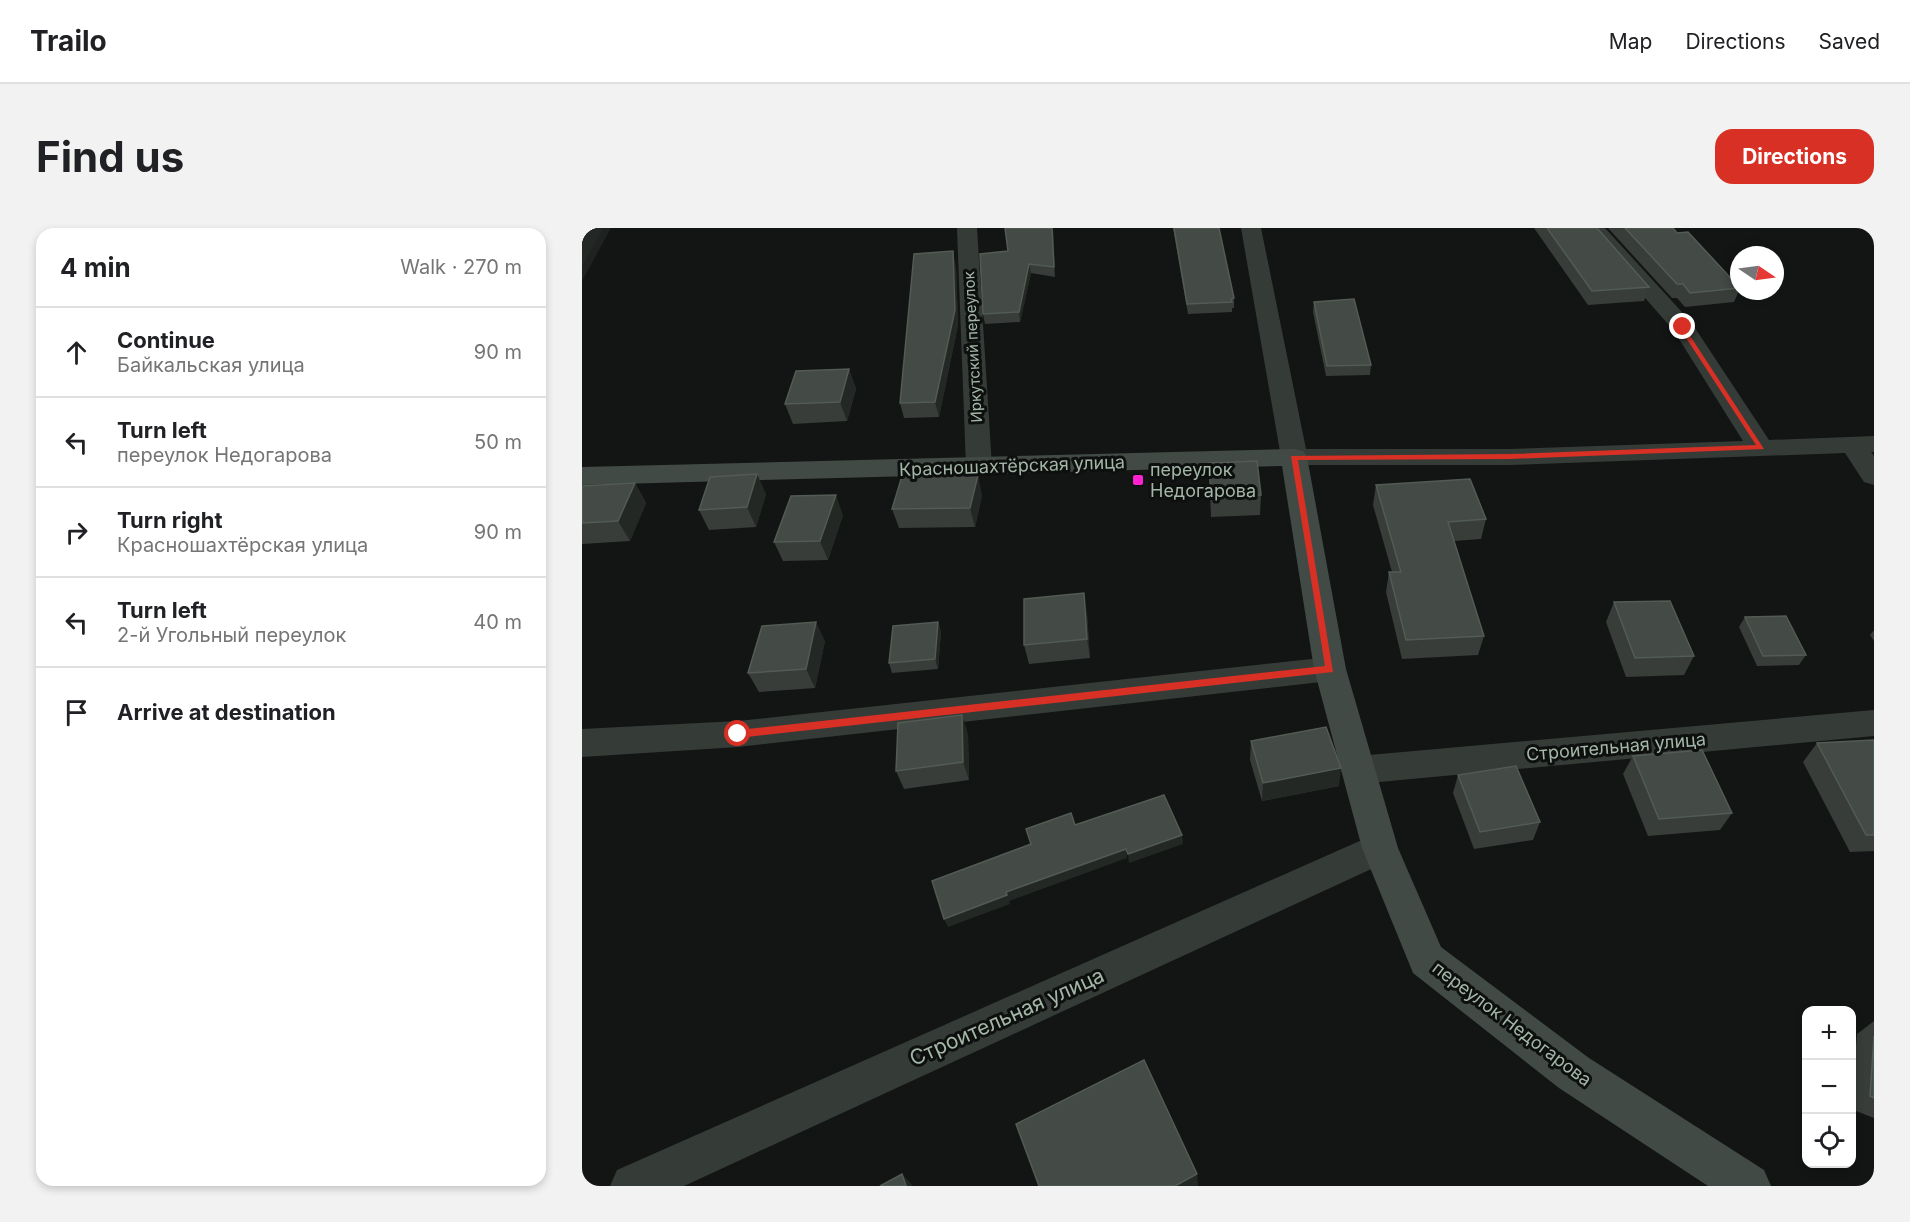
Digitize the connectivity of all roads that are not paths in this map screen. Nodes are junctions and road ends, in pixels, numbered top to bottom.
1 (968, 228) edge
2 (1251, 228) edge
3 (1594, 228) edge
4 (1863, 444) edge
5 (1761, 448) junction
6 (1294, 458) junction
7 (979, 467) junction
8 (582, 476) edge
9 (1874, 476) edge
10 (1330, 669) junction
11 (1874, 723) edge
12 (582, 743) edge
13 (1358, 770) junction
14 (1380, 848) junction
15 (633, 1186) edge
16 (1748, 1186) edge

1 - 7 street, Иркутский переулок
2 - 6 street, переулок Недогарова
3 - 5 street
4 - 5 street, Красношахтёрская улица
4 - 9 street
5 - 6 street, Красношахтёрская улица
6 - 7 street, Красношахтёрская улица
6 - 10 street, переулок Недогарова
7 - 8 street, Красношахтёрская улица
10 - 12 street
10 - 13 street, переулок Недогарова
11 - 13 street, Строительная улица
13 - 14 street, переулок Недогарова
14 - 15 street, Строительная улица
14 - 16 street, переулок Недогарова

